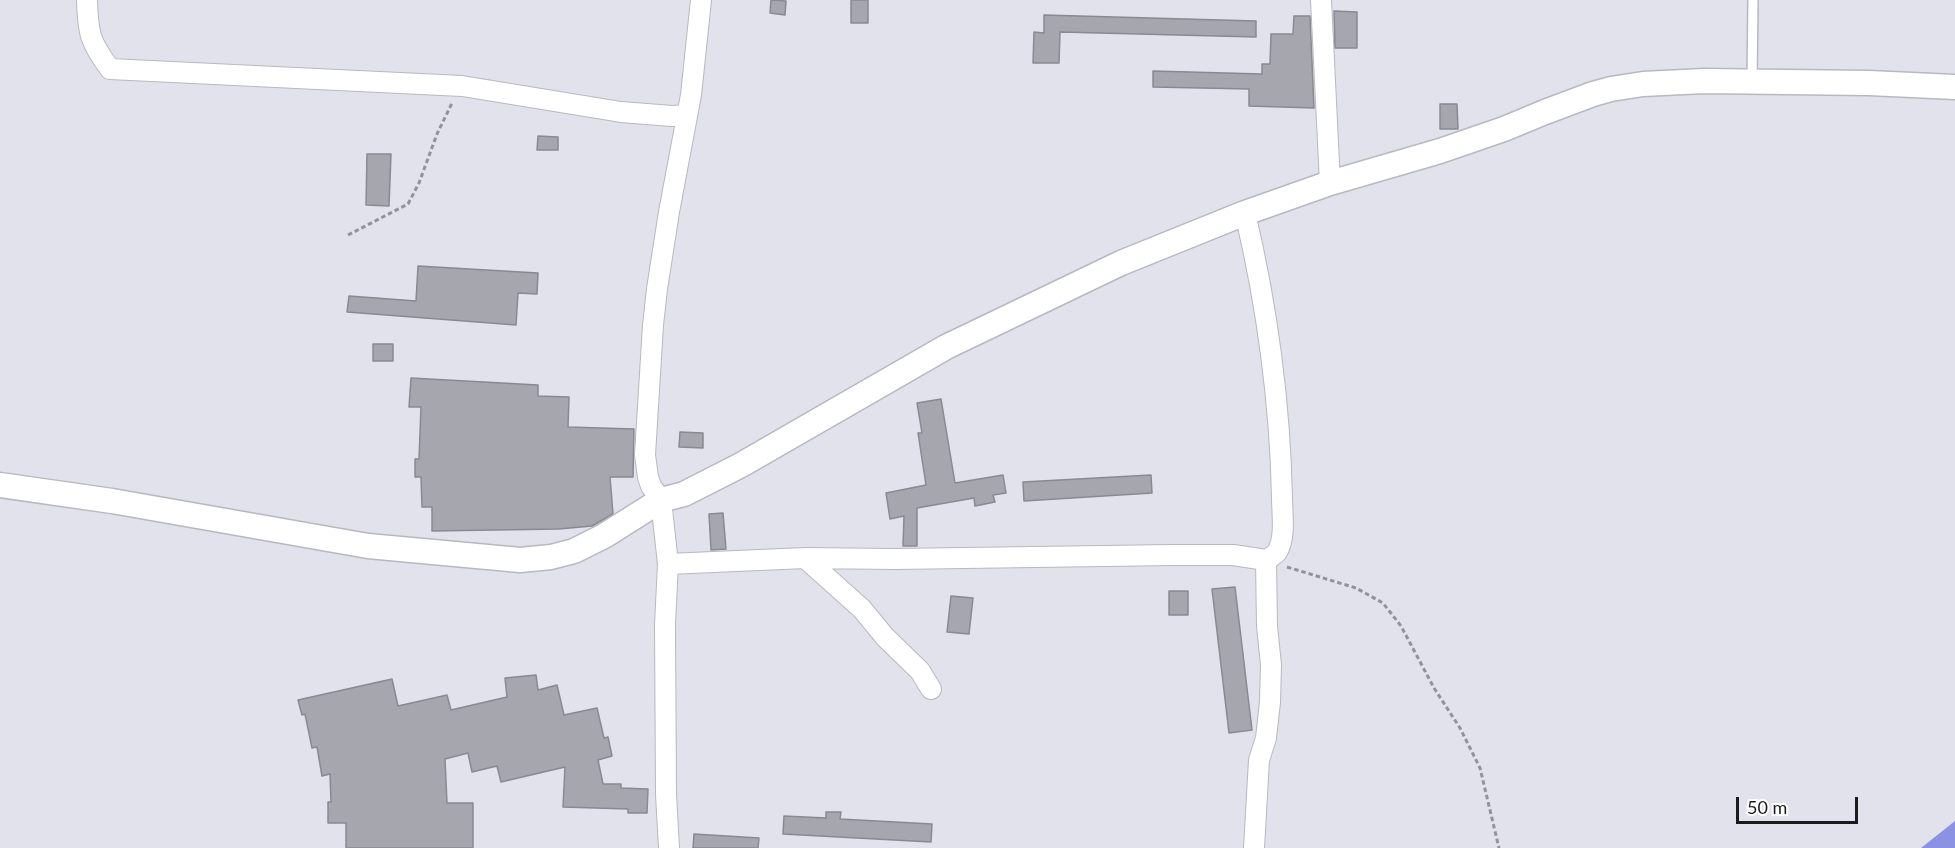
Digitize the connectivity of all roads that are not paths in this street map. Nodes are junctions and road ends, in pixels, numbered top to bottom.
1 (87, 0) edge
2 (701, 0) edge
3 (1321, 0) edge
4 (1753, 0) edge
5 (1752, 81) junction
6 (1955, 87) edge
7 (687, 114) junction
8 (1330, 183) junction
9 (1245, 213) junction
10 (0, 485) edge
11 (661, 500) junction
12 (804, 558) junction
13 (1266, 560) junction
14 (668, 564) junction
15 (931, 689) dead end
16 (669, 848) edge
17 (1254, 848) edge

1 - 7 street
2 - 7 street
3 - 8 street
4 - 5 lane
5 - 6 street
5 - 8 street
7 - 11 street
8 - 9 street
9 - 11 street
9 - 13 street
10 - 11 street
11 - 14 street
12 - 13 street
12 - 14 street
12 - 15 street
13 - 17 street
14 - 16 street

